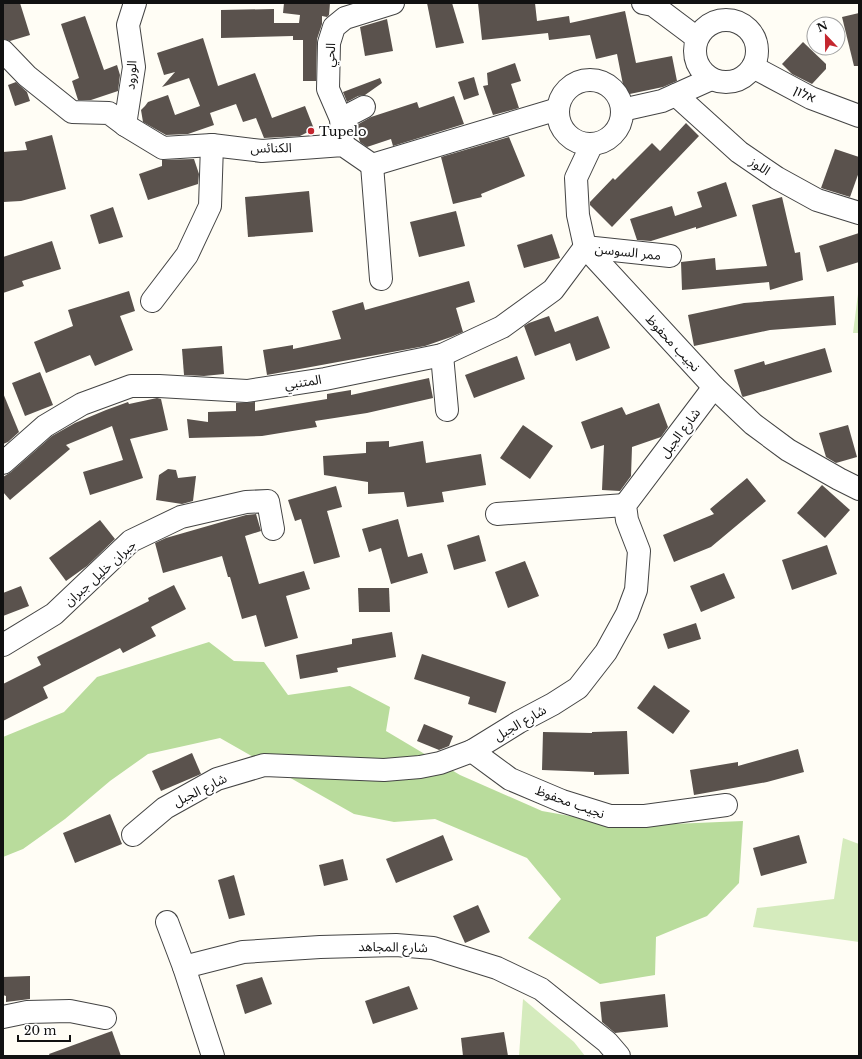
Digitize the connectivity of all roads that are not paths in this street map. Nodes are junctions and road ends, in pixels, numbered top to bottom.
1 (135, 3) edge
2 (393, 3) edge
3 (650, 4) edge
4 (697, 38) junction
5 (3, 51) edge
6 (753, 67) junction
7 (711, 78) junction
8 (676, 95) junction
9 (364, 107) dead end
10 (558, 109) junction
11 (622, 110) junction
12 (859, 116) edge
13 (341, 119) junction
14 (125, 125) junction
15 (592, 144) junction
16 (212, 145) junction
17 (343, 145) junction
18 (372, 165) junction
19 (859, 212) edge
20 (585, 247) junction
21 (670, 256) dead end
22 (381, 279) dead end
23 (152, 301) dead end
24 (442, 355) junction
25 (714, 386) junction
26 (447, 410) dead end
27 (3, 463) edge
28 (859, 489) edge
29 (626, 505) junction
30 (498, 514) dead end
31 (273, 530) dead end
32 (3, 645) edge
33 (472, 751) junction
34 (726, 805) dead end
35 (133, 835) dead end
36 (167, 922) dead end
37 (184, 967) junction
38 (3, 1017) edge
39 (105, 1018) dead end
40 (213, 1056) edge
41 (619, 1056) edge

1 - 14 street, الورود
2 - 13 street, الحي
3 - 4 street
4 - 6 street
4 - 7 street
5 - 14 street, الكنائس
6 - 7 street
6 - 12 street, אלון
7 - 8 street
8 - 11 street
8 - 19 street, اللوز
9 - 13 street
10 - 11 street
10 - 15 street
10 - 18 street
11 - 15 street
13 - 17 street, الحي
14 - 16 street, الكنائس
15 - 20 street
16 - 17 street, الكنائس
16 - 23 street
17 - 18 street
18 - 22 street
20 - 21 street, ممر السوسن
20 - 24 street, المتنبي
20 - 25 street, نجيب محفوظ
24 - 26 street
24 - 27 street, المتنبي
25 - 28 street, نجيب محفوظ
25 - 29 street, شارع الجبل
29 - 30 street
29 - 33 street, شارع الجبل
31 - 32 street, جبران خليل جبران
33 - 34 street, نجيب محفوظ
33 - 35 street, شارع الجبل
36 - 37 street
37 - 40 street
37 - 41 street, شارع المجاهد
38 - 39 street

